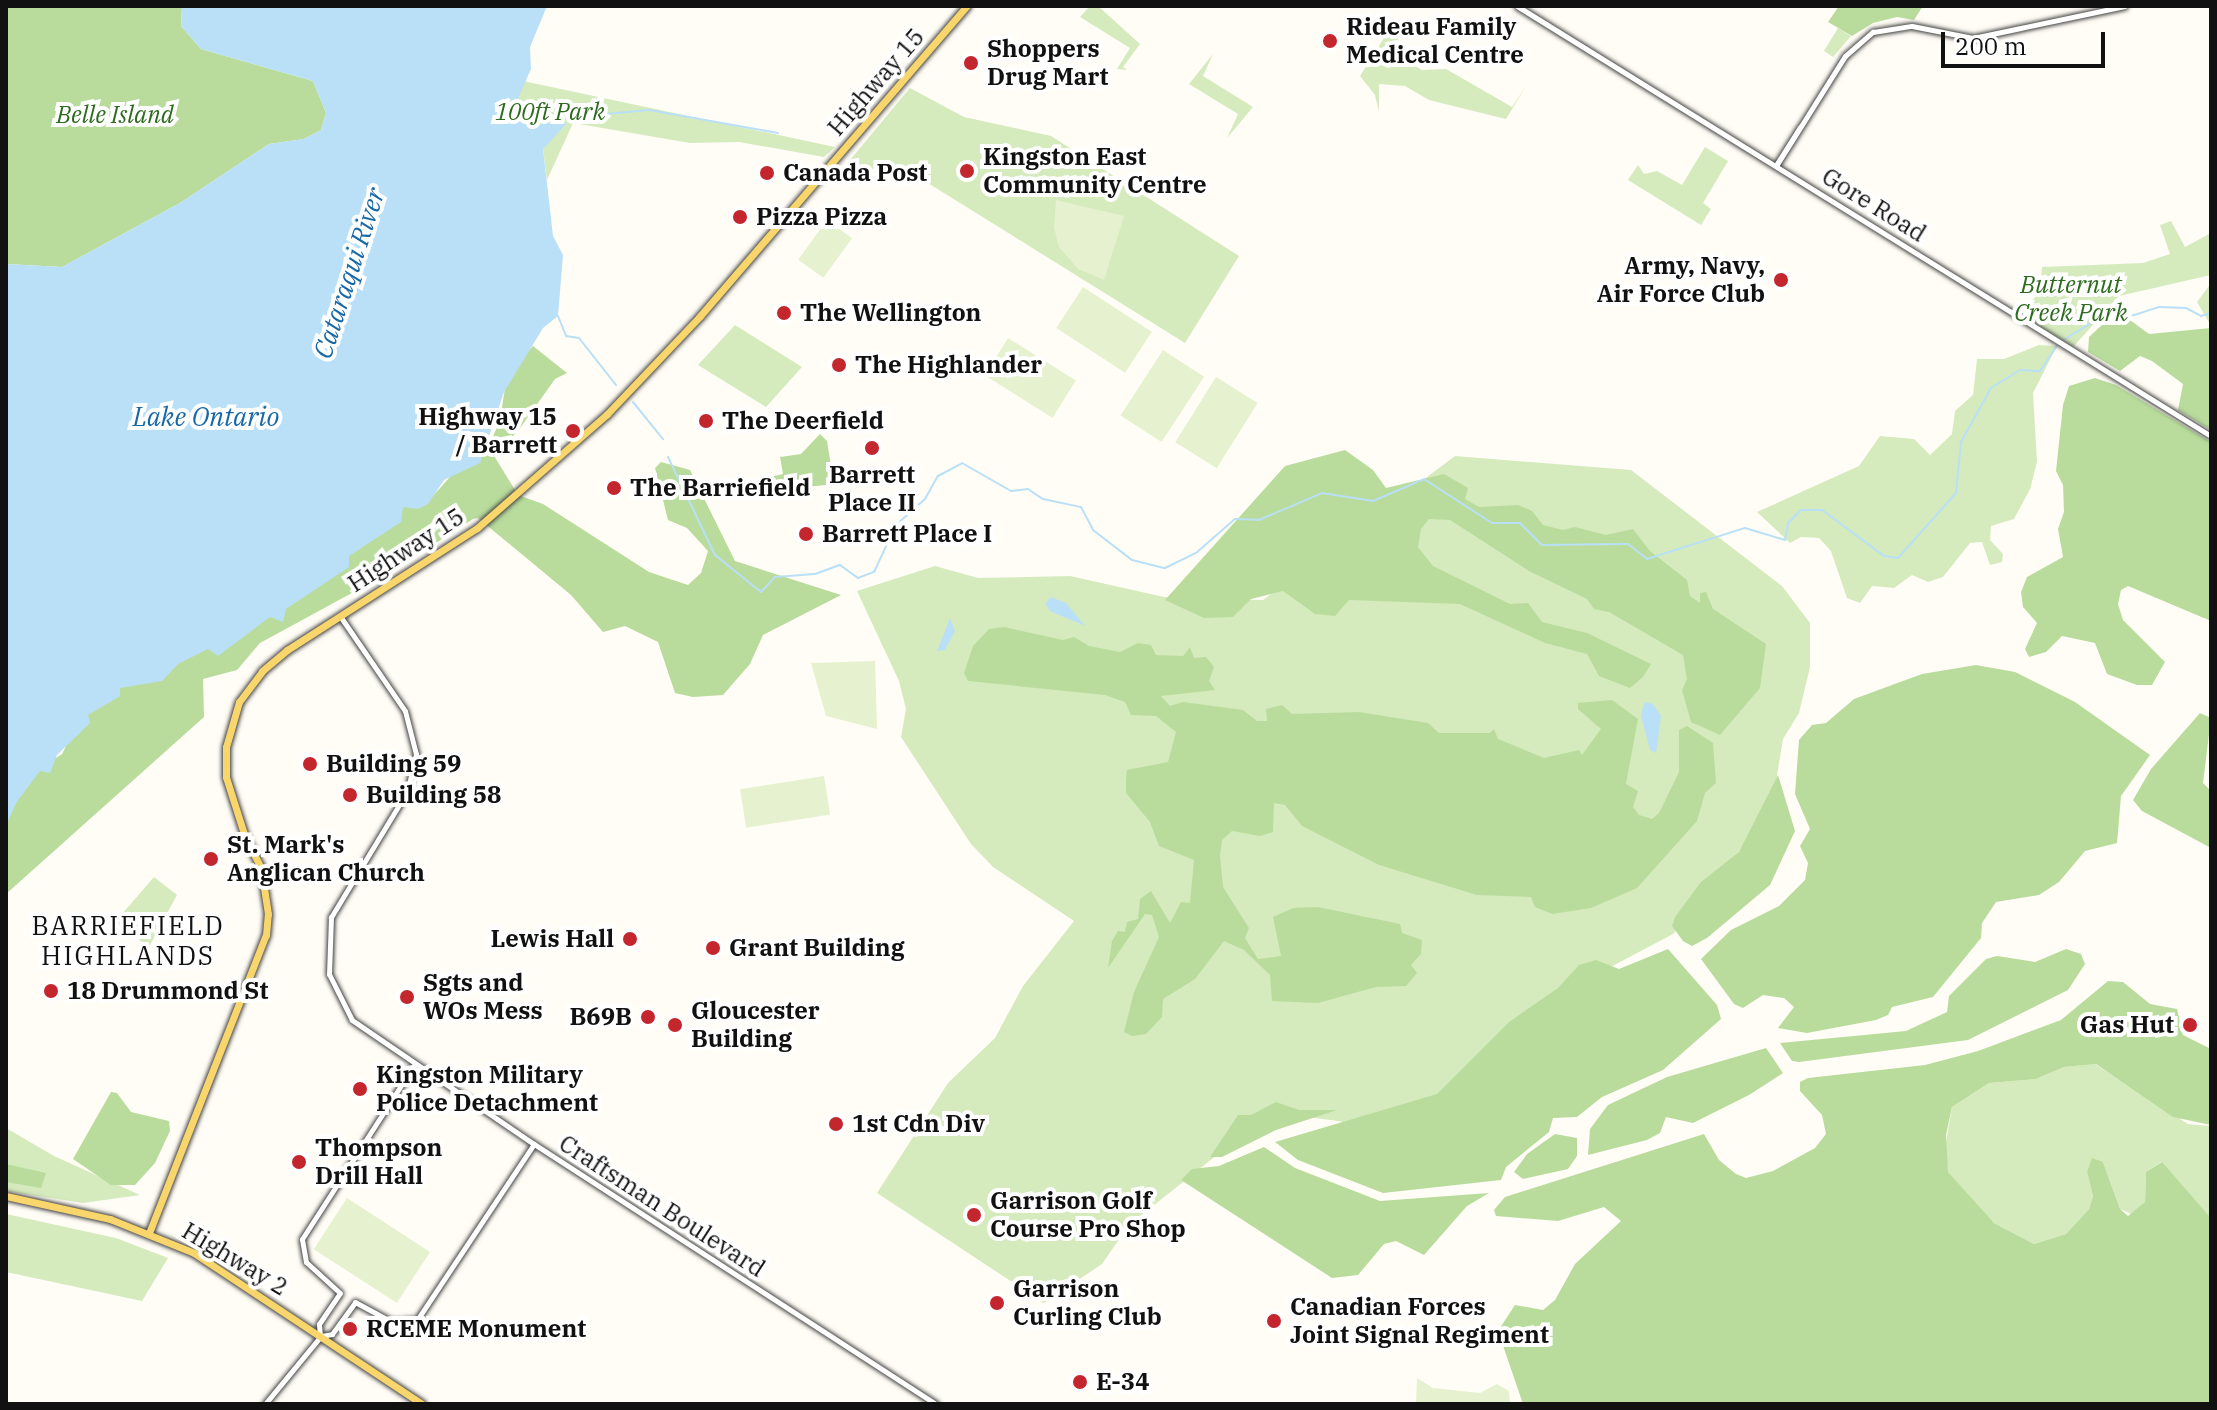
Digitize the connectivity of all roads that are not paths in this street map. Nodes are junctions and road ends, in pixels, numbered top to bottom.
1 (967, 6) edge
2 (1517, 6) edge
3 (2125, 6) edge
4 (1776, 166) junction
5 (2211, 436) edge
6 (340, 616) junction
7 (414, 1065) junction
8 (534, 1144) junction
9 (6, 1196) edge
10 (149, 1233) junction
11 (320, 1337) junction
12 (265, 1404) edge
13 (422, 1404) edge
14 (936, 1404) edge

1 - 6 main road, Highway 15
2 - 4 street, Gore Road
3 - 4 street
4 - 5 street, Gore Road
6 - 7 street, Craftsman Boulevard
6 - 10 main road, Highway 15
7 - 8 street, Craftsman Boulevard
7 - 11 street
8 - 11 street
8 - 14 street, Craftsman Boulevard
9 - 10 main road, Highway 2
10 - 11 main road, Highway 2
11 - 12 street
11 - 13 main road, Highway 2

